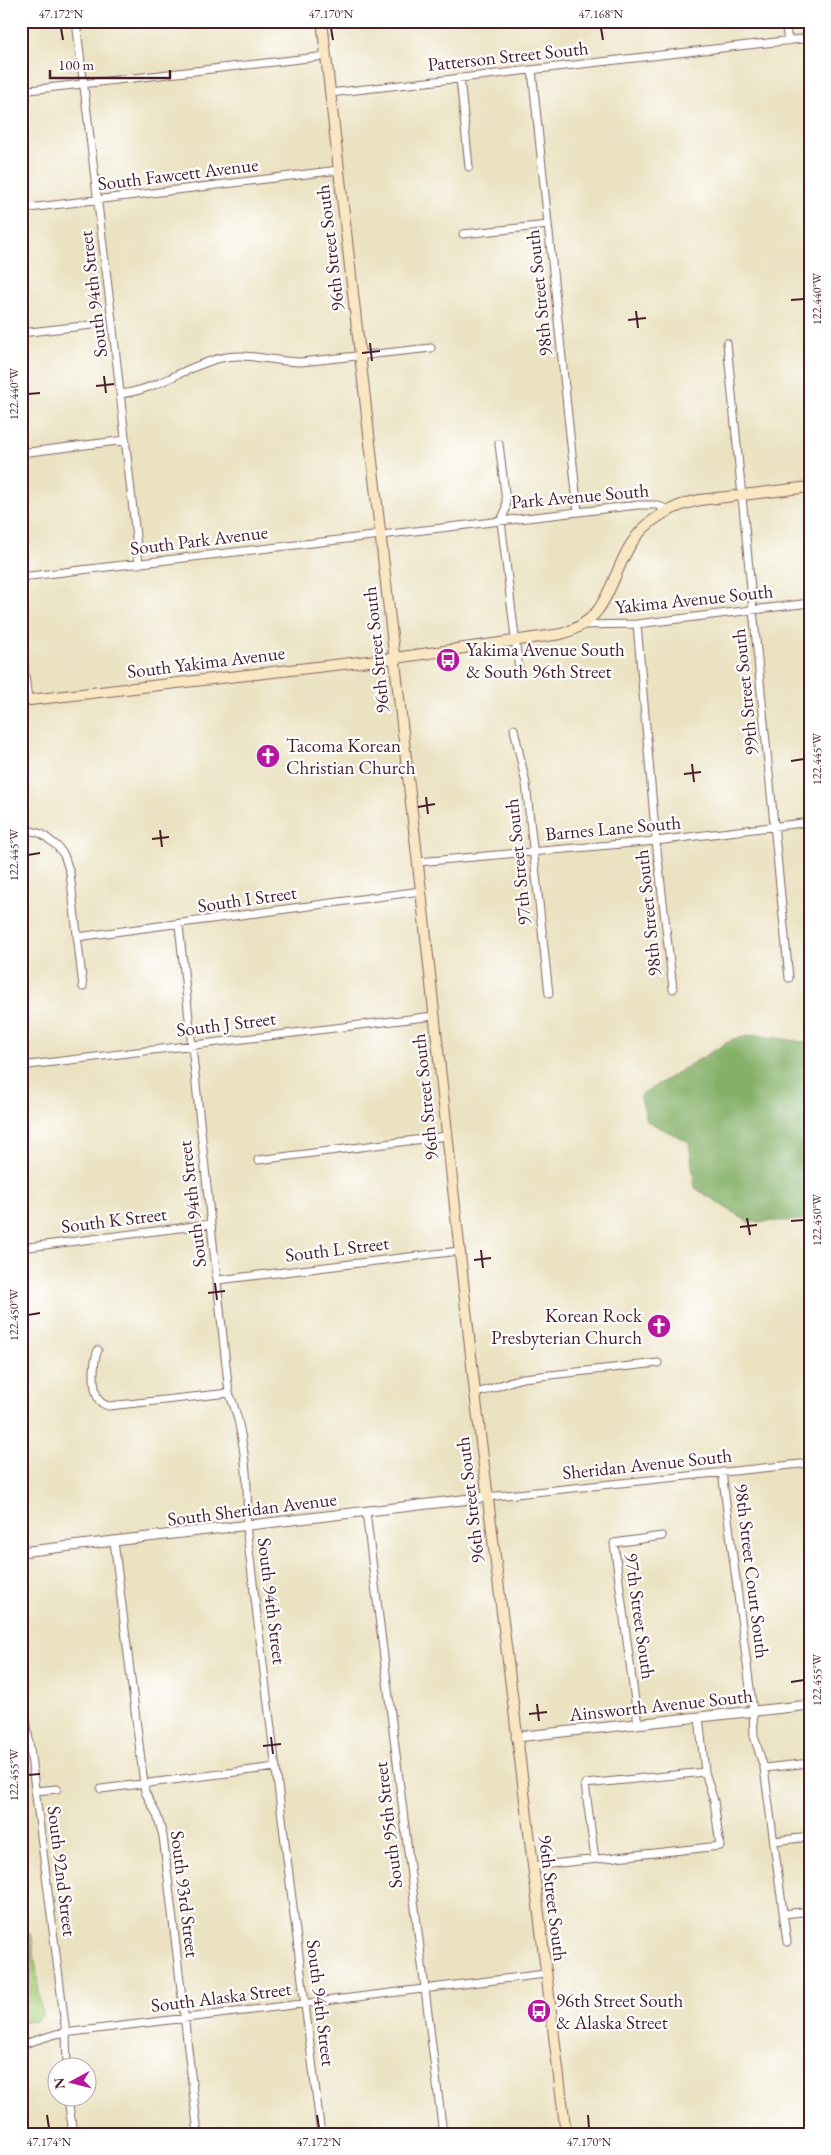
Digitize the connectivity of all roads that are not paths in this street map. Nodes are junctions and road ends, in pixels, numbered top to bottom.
1 (76, 21) edge
2 (322, 21) edge
3 (785, 21) edge
4 (810, 38) edge
5 (788, 41) junction
6 (326, 56) junction
7 (532, 70) junction
8 (460, 78) junction
9 (83, 84) junction
10 (21, 91) edge
11 (330, 93) junction
12 (469, 166) dead end
13 (339, 170) junction
14 (98, 200) junction
15 (21, 209) edge
16 (548, 224) junction
17 (463, 234) dead end
18 (92, 325) dead end
19 (21, 333) edge
20 (727, 343) dead end
21 (431, 348) dead end
22 (360, 357) junction
23 (120, 394) junction
24 (126, 440) junction
25 (499, 444) dead end
26 (21, 454) edge
27 (810, 487) edge
28 (740, 494) junction
29 (668, 510) junction
30 (578, 512) junction
31 (501, 521) junction
32 (380, 534) junction
33 (139, 564) junction
34 (21, 577) edge
35 (810, 603) edge
36 (753, 611) junction
37 (637, 624) junction
38 (581, 625) junction
39 (516, 641) junction
40 (21, 642) edge
41 (395, 658) junction
42 (519, 670) dead end
43 (25, 701) edge
44 (514, 729) dead end
45 (810, 822) edge
46 (21, 828) edge
47 (774, 828) junction
48 (656, 841) junction
49 (533, 852) junction
50 (418, 862) junction
51 (421, 892) junction
52 (179, 925) junction
53 (77, 937) junction
54 (789, 978) dead end
55 (83, 987) dead end
56 (673, 989) dead end
57 (549, 994) dead end
58 (434, 1016) junction
59 (192, 1044) junction
60 (21, 1066) edge
61 (447, 1136) junction
62 (258, 1160) dead end
63 (211, 1224) junction
64 (21, 1248) edge
65 (459, 1251) junction
66 (218, 1280) junction
67 (98, 1350) dead end
68 (658, 1363) dead end
69 (229, 1393) junction
70 (475, 1393) junction
71 (810, 1463) edge
72 (722, 1472) junction
73 (487, 1497) junction
74 (366, 1512) junction
75 (246, 1526) junction
76 (662, 1536) dead end
77 (114, 1541) junction
78 (21, 1552) edge
79 (21, 1678) edge
80 (810, 1705) edge
81 (753, 1711) junction
82 (699, 1717) junction
83 (638, 1724) junction
84 (516, 1736) junction
85 (810, 1763) edge
86 (276, 1768) junction
87 (764, 1768) junction
88 (705, 1772) junction
89 (145, 1783) junction
90 (58, 1789) dead end
91 (101, 1789) dead end
92 (35, 1791) junction
93 (810, 1837) edge
94 (774, 1841) junction
95 (595, 1859) junction
96 (532, 1866) junction
97 (810, 1911) edge
98 (784, 1914) junction
99 (787, 1942) dead end
100 (545, 1974) junction
101 (424, 1988) junction
102 (304, 2002) junction
103 (183, 2018) junction
104 (66, 2033) junction
105 (21, 2044) edge
106 (67, 2058) edge
107 (69, 2108) edge
108 (73, 2134) edge
109 (198, 2134) edge
110 (321, 2134) edge
111 (443, 2134) edge
112 (566, 2134) edge

1 - 9 street, South 94th Street
2 - 6 main road, 96th Street South
3 - 5 street
4 - 5 street, Patterson Street South
5 - 7 street, Patterson Street South
6 - 9 street
6 - 11 main road, 96th Street South
7 - 8 street, Patterson Street South
7 - 16 street, 98th Street South
8 - 11 street, Patterson Street South
8 - 12 street
9 - 10 street
9 - 14 street, South 94th Street
11 - 13 main road, 96th Street South
13 - 14 street, South Fawcett Avenue
13 - 22 main road, 96th Street South
14 - 15 street, South Fawcett Avenue
14 - 23 street, South 94th Street
16 - 17 street
16 - 30 street, 98th Street South
18 - 19 street
20 - 28 street, 99th Street South
21 - 22 street
22 - 23 street
22 - 32 main road, 96th Street South
23 - 24 street, South 94th Street
24 - 26 street
24 - 33 street, South 94th Street
25 - 31 street
27 - 28 main road, Park Avenue South
28 - 29 main road, Park Avenue South
28 - 36 street, 99th Street South
29 - 30 street, Park Avenue South
29 - 38 main road, Yakima Avenue South
30 - 31 street, Park Avenue South
31 - 32 street, Park Avenue South
31 - 39 street
32 - 33 street, South Park Avenue
32 - 41 main road, 96th Street South
33 - 34 street, South Park Avenue
35 - 36 street, Yakima Avenue South
36 - 37 street, Yakima Avenue South
36 - 47 street, 99th Street South
37 - 38 street, Yakima Avenue South
37 - 48 street, 98th Street South
38 - 39 main road, Yakima Avenue South
39 - 41 main road, Yakima Avenue South
39 - 42 street
40 - 43 street
41 - 43 main road, South Yakima Avenue
41 - 50 main road, 96th Street South
44 - 49 street, 97th Street South
45 - 47 street, Barnes Lane South
46 - 53 street
47 - 48 street, Barnes Lane South
47 - 54 street, 99th Street South
48 - 49 street, Barnes Lane South
48 - 56 street, 98th Street South
49 - 50 street, Barnes Lane South
49 - 57 street, 97th Street South
50 - 51 main road, 96th Street South
51 - 52 street, South I Street
51 - 58 main road, 96th Street South
52 - 53 street, South I Street
52 - 59 street, South 94th Street
53 - 55 street
58 - 59 street, South J Street
58 - 61 main road, 96th Street South
59 - 60 street, South J Street
59 - 63 street, South 94th Street
61 - 62 street
61 - 65 main road, 96th Street South
63 - 64 street, South K Street
63 - 66 street, South 94th Street
65 - 66 street, South L Street
65 - 70 main road, 96th Street South
66 - 69 street, South 94th Street
67 - 69 street
68 - 70 street
69 - 75 street, South 94th Street
70 - 73 main road, 96th Street South
71 - 72 street, Sheridan Avenue South
72 - 73 street, Sheridan Avenue South
72 - 81 street, 98th Street Court South
73 - 74 street, South Sheridan Avenue
73 - 84 main road, 96th Street South
74 - 75 street, South Sheridan Avenue
74 - 101 street, South 95th Street
75 - 77 street, South Sheridan Avenue
75 - 86 street, South 94th Street
76 - 83 street, 97th Street South
77 - 78 street, South Sheridan Avenue
77 - 89 street, South 93rd Street
79 - 92 street, South 92nd Street
80 - 81 street, Ainsworth Avenue South
81 - 82 street, Ainsworth Avenue South
81 - 87 street, 98th Street Court South
82 - 83 street, Ainsworth Avenue South
82 - 88 street
83 - 84 street, Ainsworth Avenue South
84 - 96 main road, 96th Street South
85 - 87 street
86 - 89 street
86 - 102 street, South 94th Street
87 - 94 street, 98th Street Court South
88 - 95 street
88 - 95 street
89 - 91 street
89 - 103 street, South 93rd Street
90 - 92 street
92 - 104 street, South 92nd Street
93 - 94 street
94 - 98 street, 98th Street Court South
95 - 96 street
96 - 100 main road, 96th Street South
97 - 98 street
98 - 99 street, 98th Street Court South
100 - 101 street, South Alaska Street
100 - 112 main road, 96th Street South
101 - 102 street, South Alaska Street
101 - 111 street, South 95th Street
102 - 103 street, South Alaska Street
102 - 110 street, South 94th Street
103 - 104 street, South Alaska Street
103 - 109 street, South 93rd Street
104 - 105 street, South Alaska Street
104 - 106 street, South 92nd Street
107 - 108 street

